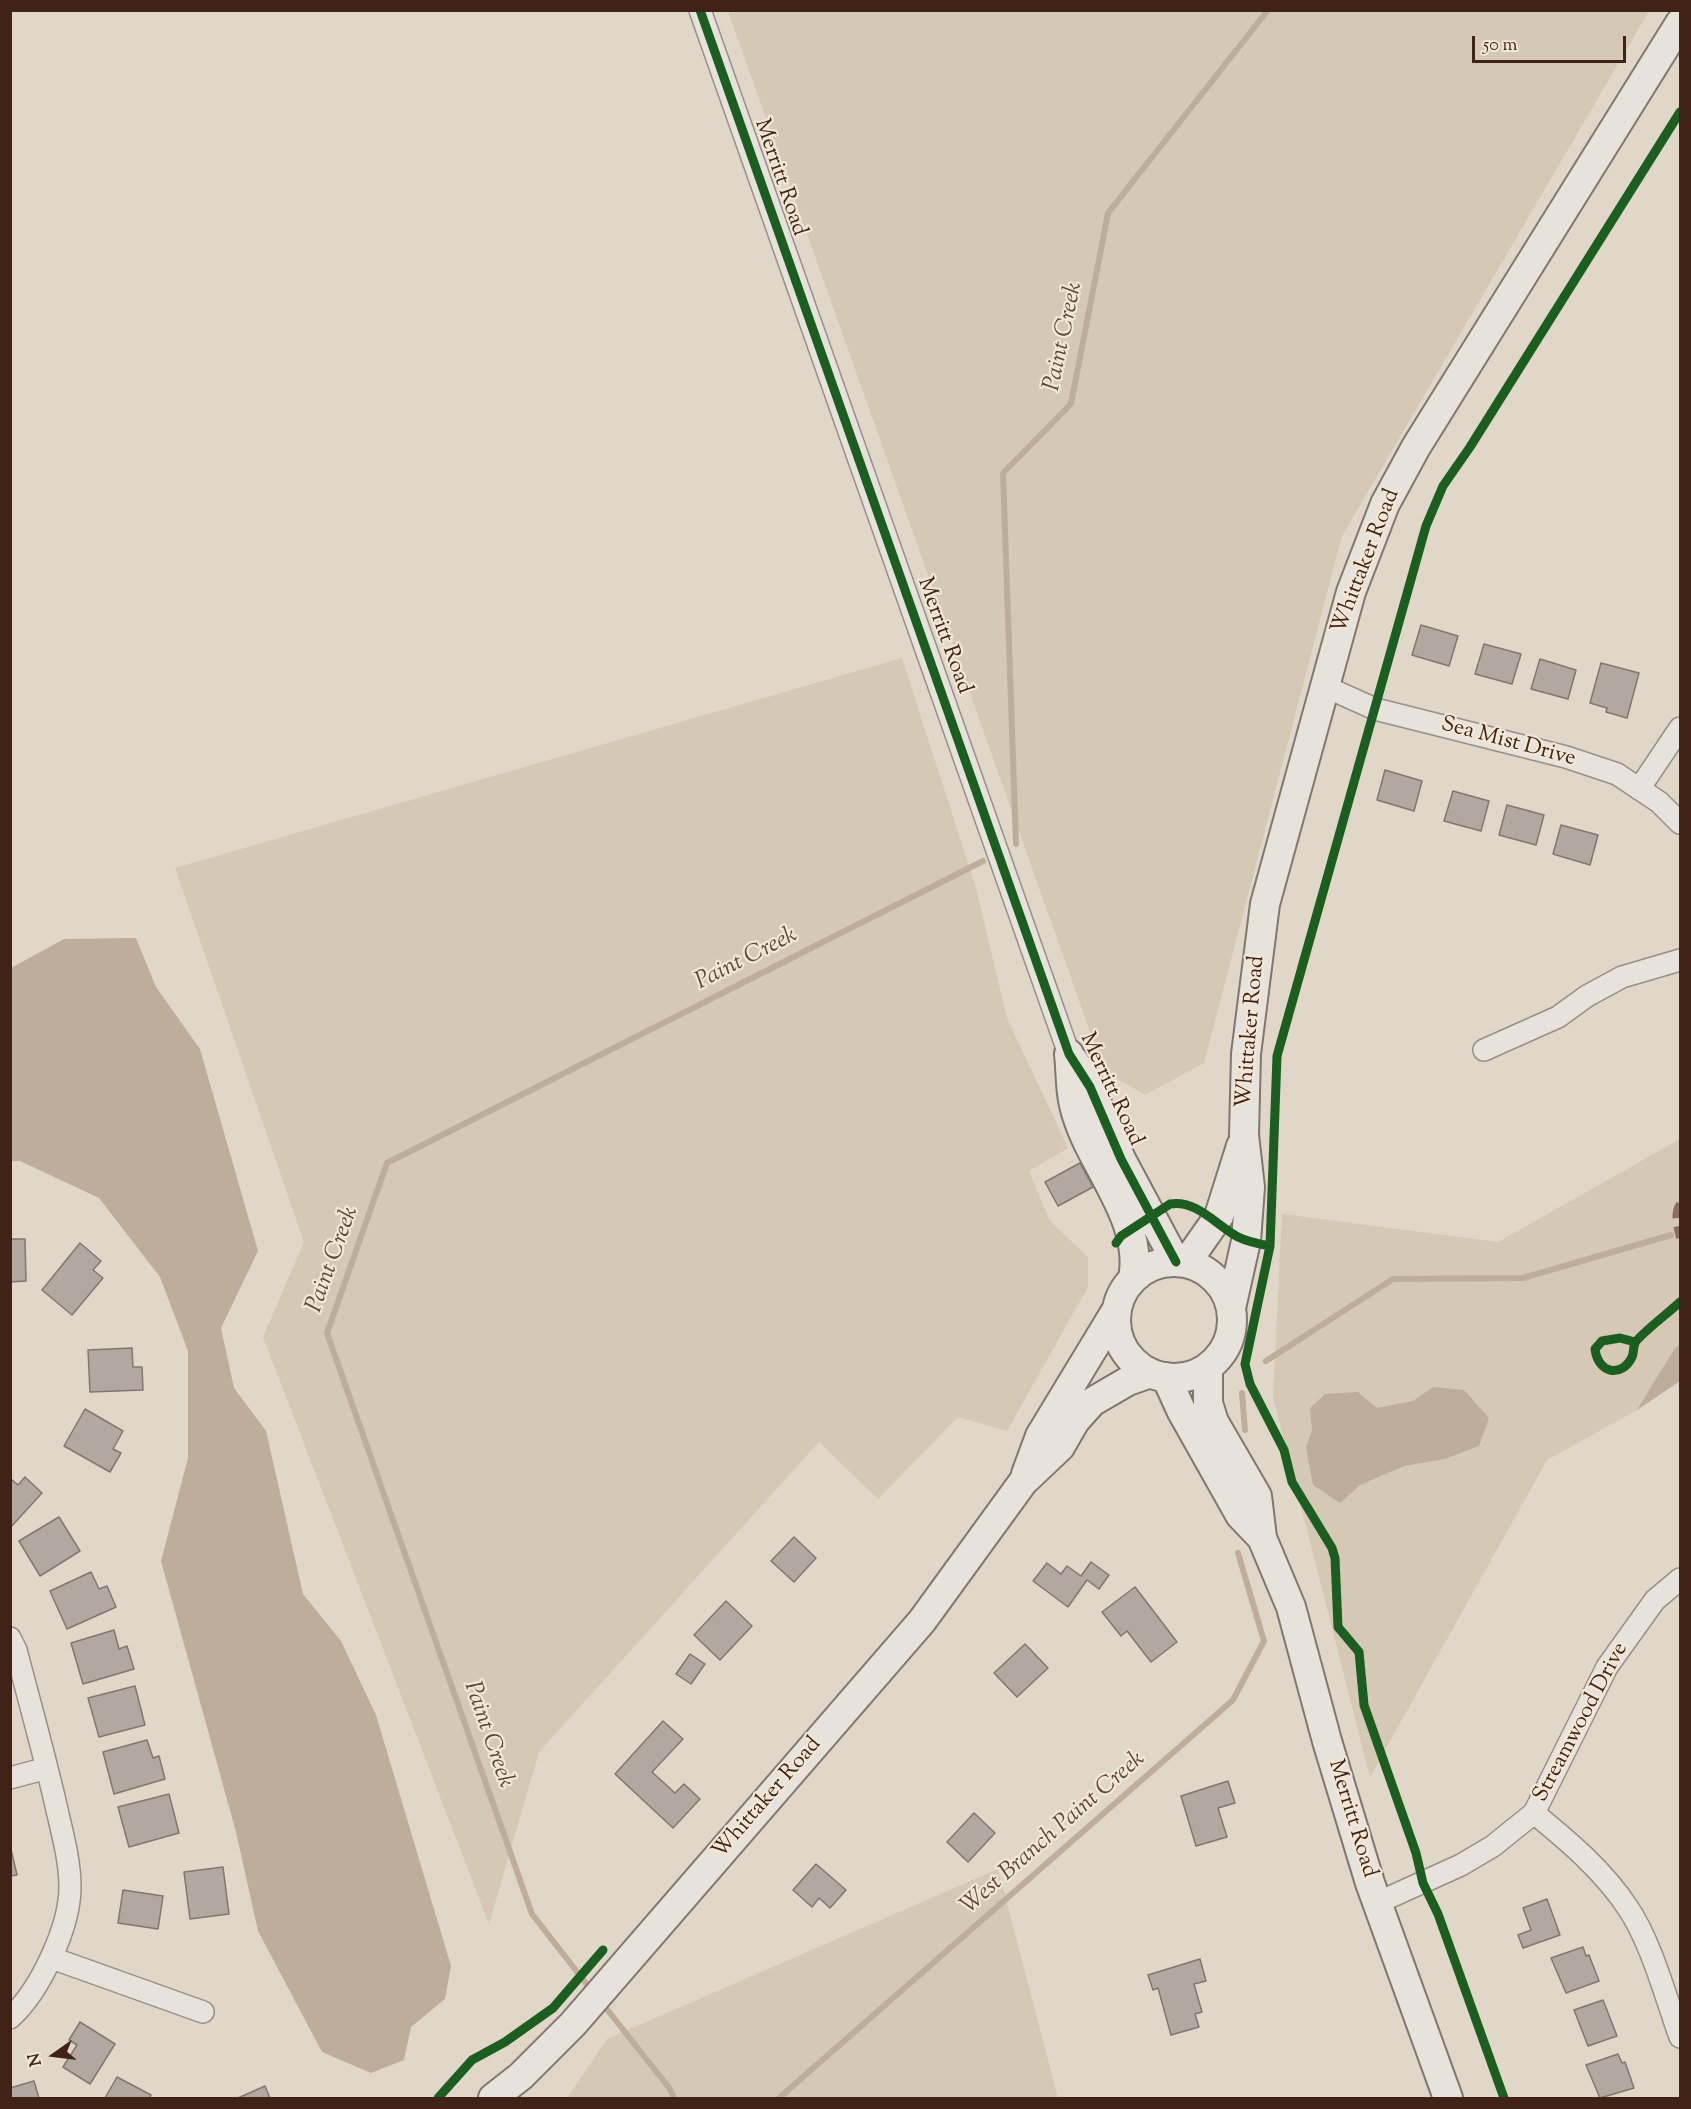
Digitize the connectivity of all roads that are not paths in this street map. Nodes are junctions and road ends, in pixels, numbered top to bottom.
1 (700, 10) edge
2 (1680, 23) edge
3 (1324, 686) junction
4 (1680, 728) edge
5 (1639, 789) junction
6 (1680, 823) edge
7 (1680, 960) edge
8 (1484, 1050) dead end
9 (1070, 1054) junction
10 (1244, 1135) junction
11 (1181, 1263) junction
12 (1133, 1279) junction
13 (1231, 1308) junction
14 (1117, 1309) junction
15 (1208, 1367) junction
16 (1158, 1375) junction
17 (1023, 1482) junction
18 (1262, 1538) junction
19 (1680, 1579) edge
20 (10, 1638) edge
21 (47, 1768) junction
22 (10, 1778) edge
23 (1534, 1813) junction
24 (1377, 1903) junction
25 (52, 1958) junction
26 (1676, 2008) edge
27 (203, 2012) dead end
28 (10, 2018) edge
29 (1680, 2037) edge
30 (493, 2098) edge
31 (1448, 2098) edge

1 - 9 street, Merritt Road
2 - 3 main road, Whittaker Road
3 - 5 street, Sea Mist Drive
3 - 10 main road, Whittaker Road
4 - 5 street
5 - 6 street, Sea Mist Drive
7 - 8 street
9 - 11 main road, Merritt Road
9 - 12 main road, Merritt Road
10 - 11 main road, Whittaker Road
10 - 13 main road, Whittaker Road
11 - 12 main road
11 - 13 main road
12 - 14 main road
13 - 15 main road
14 - 16 main road
14 - 17 main road, Whittaker Road
15 - 16 main road
15 - 18 main road, Merritt Road
16 - 17 main road, Whittaker Road
16 - 18 main road, Merritt Road
17 - 30 main road, Whittaker Road
18 - 24 main road, Merritt Road
19 - 23 street, Streamwood Drive
20 - 21 street
21 - 22 street
21 - 25 street
23 - 24 street, Streamwood Drive
23 - 26 street
24 - 31 main road, Merritt Road
25 - 27 street
25 - 28 street
26 - 29 street

